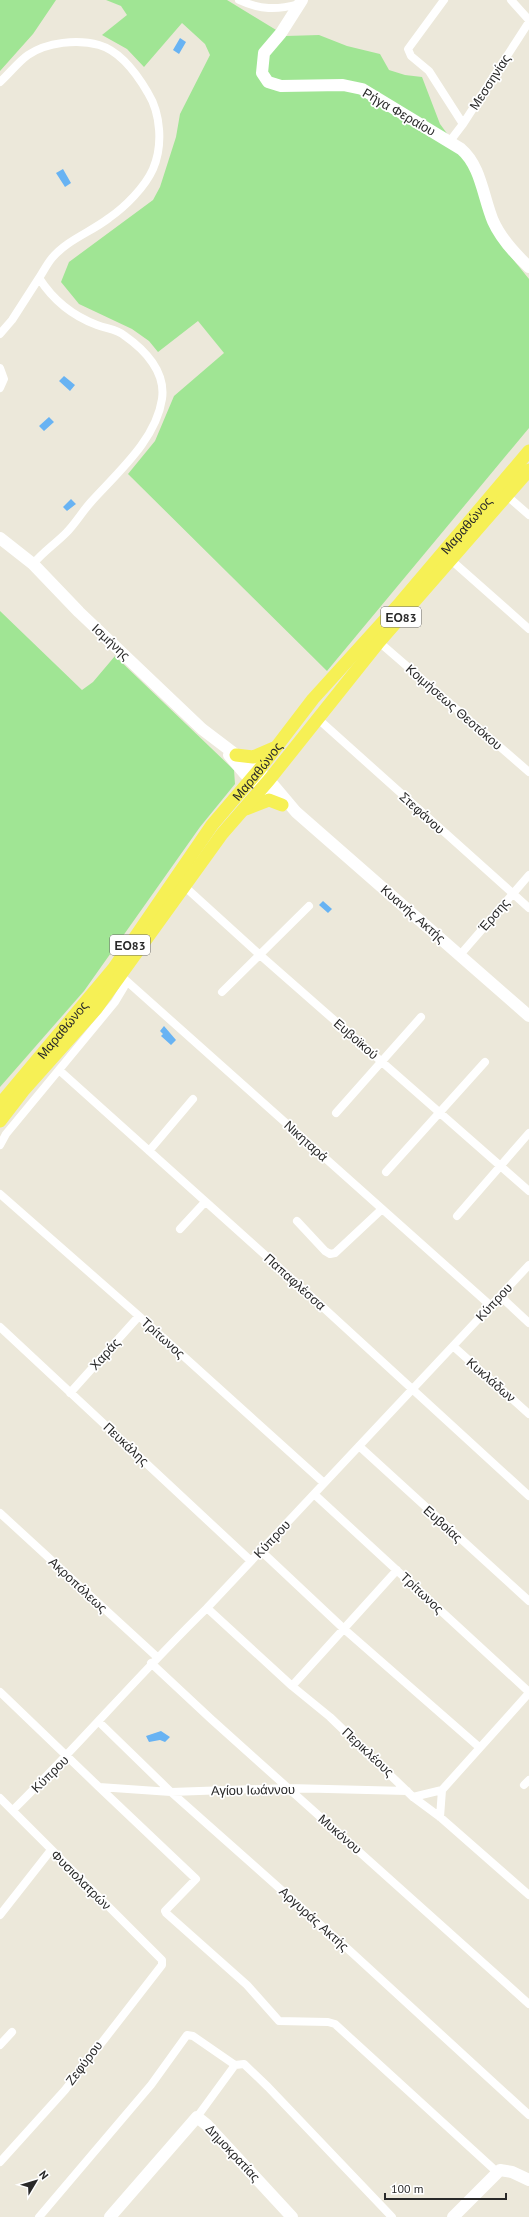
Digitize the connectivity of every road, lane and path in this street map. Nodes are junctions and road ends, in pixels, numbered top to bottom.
1 (239, 0) edge
2 (444, 0) edge
3 (511, 0) edge
4 (300, 2) edge
5 (529, 21) edge
6 (0, 82) edge
7 (463, 124) junction
8 (450, 141) junction
9 (527, 261) edge
10 (39, 278) junction
11 (0, 334) edge
12 (0, 368) edge
13 (0, 388) edge
14 (529, 451) edge
15 (529, 470) edge
16 (506, 495) junction
17 (529, 515) edge
18 (0, 538) edge
19 (451, 560) junction
20 (33, 564) junction
21 (529, 629) edge
22 (379, 642) junction
23 (317, 718) junction
24 (222, 746) junction
25 (276, 747) junction
26 (236, 755) junction
27 (529, 772) edge
28 (254, 775) junction
29 (265, 784) junction
30 (282, 805) junction
31 (296, 812) junction
32 (239, 813) junction
33 (529, 875) edge
34 (184, 886) junction
35 (512, 893) junction
36 (309, 906) dead end
37 (529, 908) edge
38 (260, 955) junction
39 (460, 955) junction
40 (121, 976) junction
41 (222, 992) dead end
42 (529, 1016) edge
43 (421, 1017) dead end
44 (380, 1061) junction
45 (485, 1062) dead end
46 (59, 1070) junction
47 (193, 1100) dead end
48 (0, 1104) edge
49 (336, 1113) dead end
50 (440, 1113) junction
51 (0, 1121) edge
52 (529, 1133) edge
53 (0, 1146) edge
54 (149, 1151) junction
55 (501, 1166) junction
56 (386, 1172) dead end
57 (529, 1191) edge
58 (0, 1194) edge
59 (205, 1202) junction
60 (381, 1210) junction
61 (457, 1216) dead end
62 (297, 1222) dead end
63 (180, 1229) dead end
64 (529, 1265) edge
65 (500, 1296) junction
66 (491, 1306) junction
67 (139, 1316) junction
68 (529, 1323) edge
69 (0, 1327) edge
70 (453, 1346) junction
71 (412, 1389) junction
72 (70, 1393) junction
73 (529, 1414) edge
74 (359, 1446) junction
75 (324, 1484) junction
76 (314, 1494) junction
77 (529, 1496) edge
78 (0, 1513) edge
79 (261, 1551) junction
80 (251, 1561) junction
81 (397, 1570) junction
82 (529, 1601) edge
83 (207, 1608) junction
84 (344, 1629) junction
85 (154, 1660) junction
86 (292, 1686) junction
87 (0, 1692) edge
88 (529, 1693) edge
89 (99, 1722) junction
90 (479, 1747) junction
91 (68, 1756) junction
92 (100, 1787) junction
93 (288, 1788) junction
94 (442, 1790) junction
95 (172, 1792) junction
96 (410, 1794) junction
97 (0, 1798) edge
98 (13, 1810) junction
99 (440, 1817) junction
100 (51, 1850) junction
101 (529, 1895) edge
102 (0, 1915) edge
103 (162, 1960) joint
104 (529, 2004) edge
105 (12, 2032) dead end
106 (0, 2045) edge
107 (235, 2065) junction
108 (529, 2115) edge
109 (197, 2117) junction
110 (0, 2162) edge
111 (498, 2172) junction
112 (529, 2180) edge
113 (39, 2217) edge
114 (110, 2217) edge
115 (292, 2217) edge
116 (392, 2217) edge
117 (453, 2217) edge

1 - 4 street
2 - 7 street
3 - 5 street
4 - 8 street, Ρήγα Φεραίου
5 - 7 street, Μεσσηνίας
6 - 10 street
7 - 8 street, Μεσσηνίας
8 - 9 street, Ρήγα Φεραίου
10 - 11 street
10 - 20 street
12 - 13 street
14 - 25 main road, Μαραθώνος / ΕΟ83
15 - 16 main road, Μαραθώνος / ΕΟ83
16 - 17 street
16 - 19 main road, Μαραθώνος / ΕΟ83
18 - 20 street, Ισμήνης
19 - 21 street
19 - 22 main road, Μαραθώνος / ΕΟ83
20 - 24 street, Ισμήνης
22 - 23 main road, Μαραθώνος / ΕΟ83
22 - 27 street, Κοιμήσεως Θεοτόκου
23 - 29 main road, Μαραθώνος / ΕΟ83
23 - 35 street, Στεφάνου
24 - 26 street
24 - 28 street
25 - 26 main road
25 - 28 main road, Μαραθώνος / ΕΟ83
26 - 28 street
28 - 29 street
28 - 48 main road, Μαραθώνος / ΕΟ83
29 - 30 street, Κυανής Ακτής
29 - 31 street, Κυανής Ακτής
29 - 32 main road, Μαραθώνος / ΕΟ83
30 - 31 street, Κυανής Ακτής
30 - 32 main road
31 - 39 street, Κυανής Ακτής
32 - 34 main road, Μαραθώνος / ΕΟ83
33 - 35 street, Έρσης
34 - 38 street, Ευβοϊκού
34 - 40 main road, Μαραθώνος / ΕΟ83
35 - 37 street, Στεφάνου
35 - 39 street, Έρσης
36 - 38 street
38 - 41 street
38 - 44 street, Ευβοϊκού
39 - 42 street, Κυανής Ακτής
40 - 46 street
40 - 51 main road, Μαραθώνος / ΕΟ83
40 - 60 street, Νικηταρά
43 - 44 street
44 - 49 street
44 - 50 street, Ευβοϊκού
45 - 50 street
46 - 53 street
46 - 54 street, Παπαφλέσσα
47 - 54 street
50 - 55 street, Ευβοϊκού
50 - 56 street
52 - 55 street
54 - 59 street, Παπαφλέσσα
55 - 57 street, Ευβοϊκού
55 - 61 street
58 - 67 street, Τρίτωνος
59 - 63 street
59 - 71 street, Παπαφλέσσα
60 - 62 street
60 - 66 street, Νικηταρά
64 - 65 street, Κύπρου
65 - 66 street, Κύπρου
65 - 68 street
66 - 70 street, Κύπρου
67 - 72 street, Χαράς
67 - 75 street, Τρίτωνος
69 - 72 street, Πευκάλης
70 - 71 street, Κύπρου
70 - 73 street, Κυκλάδων
71 - 74 street, Κύπρου
71 - 77 street, Παπαφλέσσα
72 - 80 street, Πευκάλης
74 - 75 street, Κύπρου
74 - 82 street, Ευβοίας
75 - 76 street, Κύπρου
76 - 79 street, Κύπρου
76 - 81 street, Τρίτωνος
78 - 85 street, Ακροπόλεως
79 - 80 street, Κύπρου
79 - 84 street
80 - 83 street, Κύπρου
81 - 84 street
81 - 88 street, Τρίτωνος
83 - 85 street, Κύπρου
83 - 86 street, Περικλέους
84 - 86 street
84 - 90 street
85 - 89 street, Κύπρου
85 - 93 street, Μυκόνου
86 - 96 street, Περικλέους
87 - 91 street
88 - 90 street
89 - 91 street, Κύπρου
89 - 95 street, Αργυράς Ακτής
90 - 94 street
91 - 92 street
91 - 98 street, Κύπρου
92 - 95 street, Αγίου Ιωάννου
92 - 111 street
93 - 95 street, Αγίου Ιωάννου
93 - 96 street, Αγίου Ιωάννου
93 - 104 street, Μυκόνου
94 - 96 street, Αγίου Ιωάννου
94 - 99 street
95 - 108 street, Αργυράς Ακτής
96 - 99 street, Περικλέους
97 - 98 street, Φυσιολατρών
98 - 100 street, Φυσιολατρών
99 - 101 street, Περικλέους
100 - 102 street
100 - 103 street, Φυσιολατρών
103 - 110 street, Ζεφύρου
105 - 106 street
107 - 109 street
107 - 113 street
107 - 116 street
109 - 114 street, Δημοκρατίας
109 - 115 street, Δημοκρατίας
111 - 112 street
111 - 117 street

